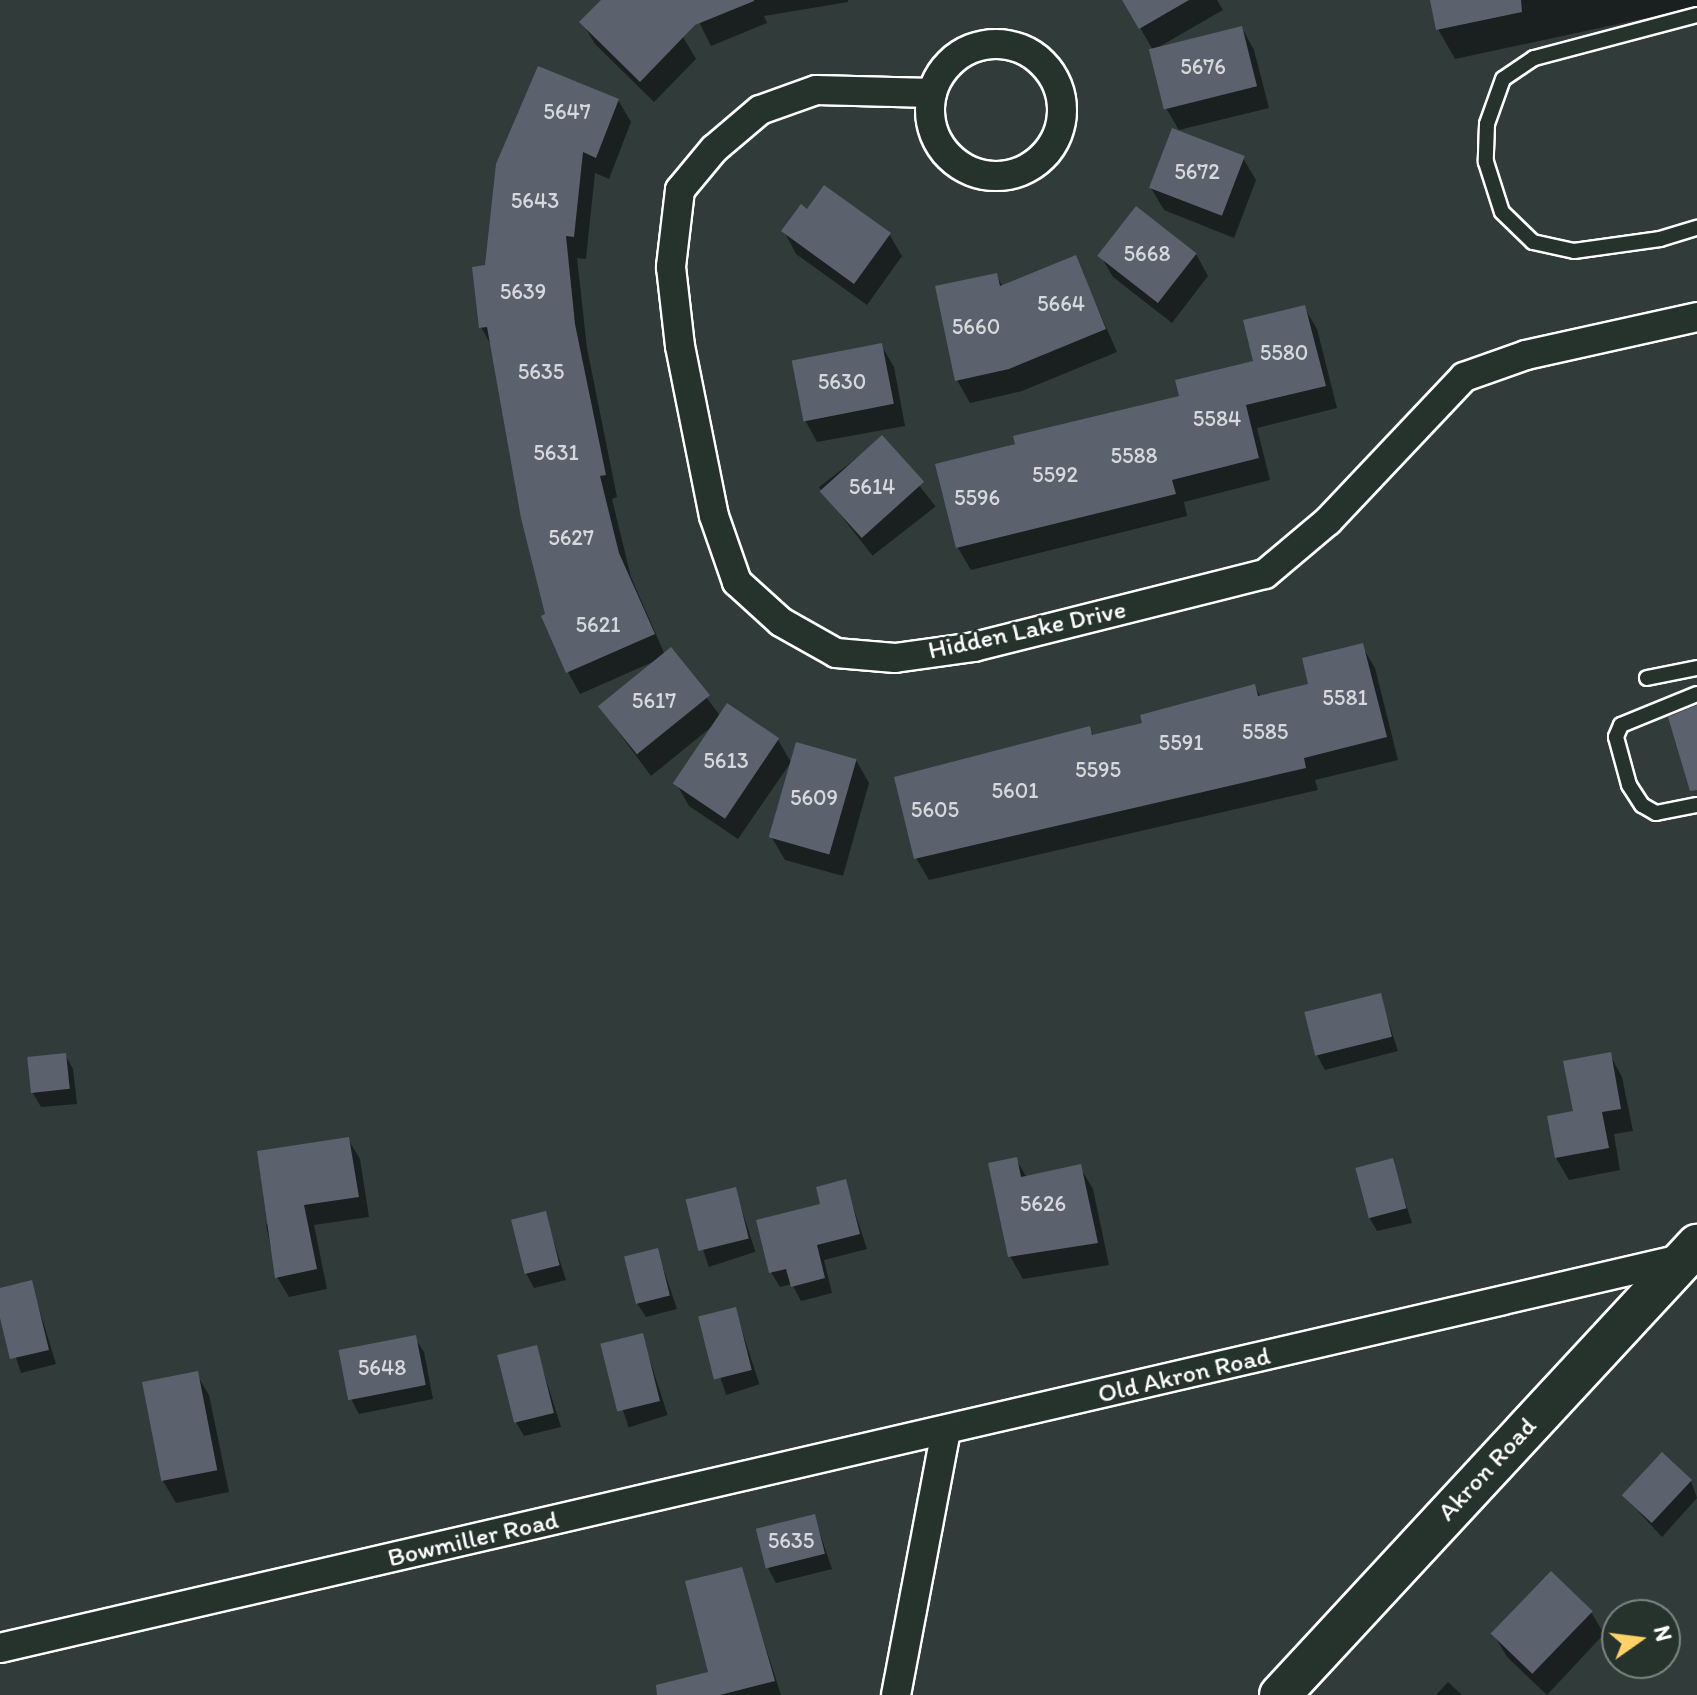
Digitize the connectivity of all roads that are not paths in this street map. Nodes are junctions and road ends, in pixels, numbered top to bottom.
1 (1697, 15) edge
2 (932, 93) junction
3 (1697, 228) edge
4 (1697, 317) edge
5 (1697, 668) edge
6 (1647, 678) dead end
7 (1697, 694) edge
8 (1697, 805) edge
9 (1691, 1251) edge
10 (946, 1431) junction
11 (0, 1648) edge
12 (896, 1695) edge
13 (1280, 1695) edge

1 - 3 lane
2 - 2 street
2 - 4 street, Hidden Lake Drive
5 - 6 lane
7 - 8 lane
9 - 10 street, Old Akron Road
9 - 13 main road, Akron Road
10 - 11 street, Bowmiller Road
10 - 12 street

